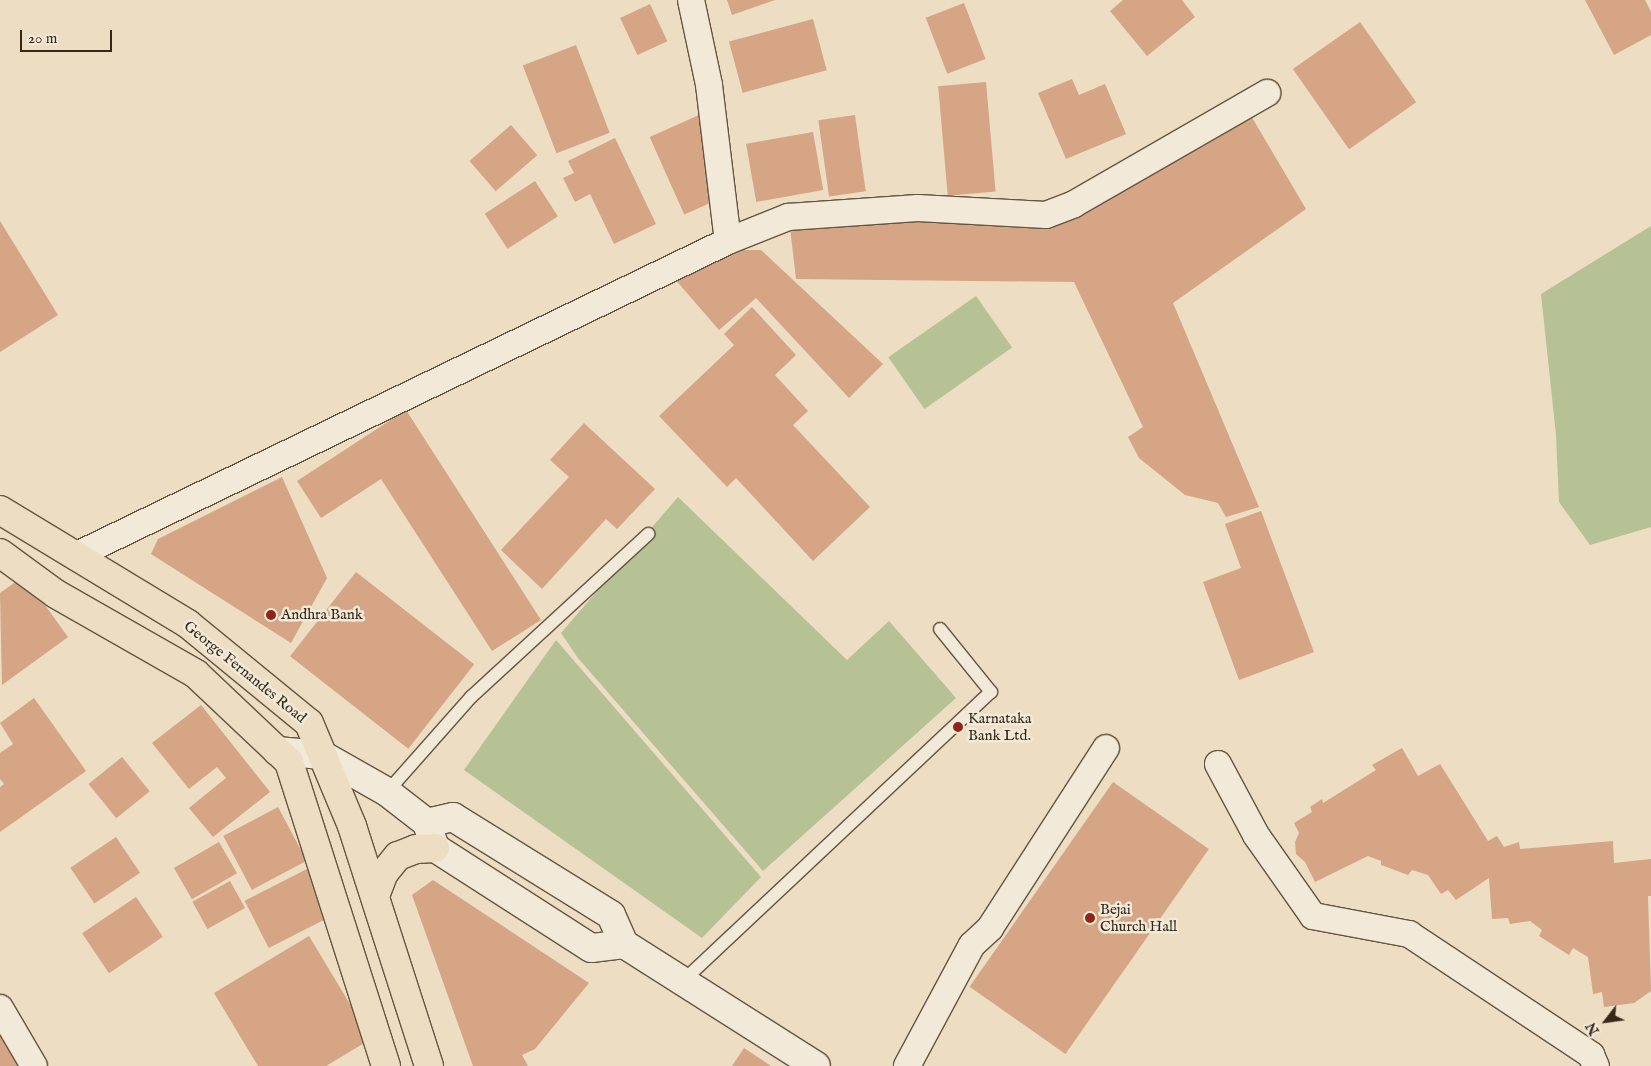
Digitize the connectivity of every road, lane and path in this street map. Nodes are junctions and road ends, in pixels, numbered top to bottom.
1 (691, 0) edge
2 (1268, 93) dead end
3 (728, 241) junction
4 (0, 510) edge
5 (648, 534) dead end
6 (0, 553) edge
7 (75, 556) junction
8 (940, 629) dead end
9 (1106, 748) dead end
10 (277, 751) junction
11 (322, 755) junction
12 (1218, 764) dead end
13 (386, 792) junction
14 (431, 835) junction
15 (375, 896) junction
16 (624, 944) junction
17 (684, 980) junction
18 (0, 1008) edge
19 (34, 1066) edge
20 (386, 1066) edge
21 (429, 1066) edge
22 (816, 1066) edge
23 (907, 1066) edge
24 (1596, 1066) edge

1 - 3 street
2 - 3 street
3 - 7 street
4 - 7 main road, George Fernandes Road
5 - 13 lane
6 - 10 main road
7 - 11 main road, George Fernandes Road
8 - 17 lane
9 - 23 street
10 - 11 street
10 - 20 main road
11 - 13 street
11 - 15 main road, George Fernandes Road
12 - 24 street
13 - 14 street
14 - 15 main road
14 - 16 street
14 - 16 street
15 - 21 main road, George Fernandes Road
16 - 17 street
17 - 22 street
18 - 19 street

